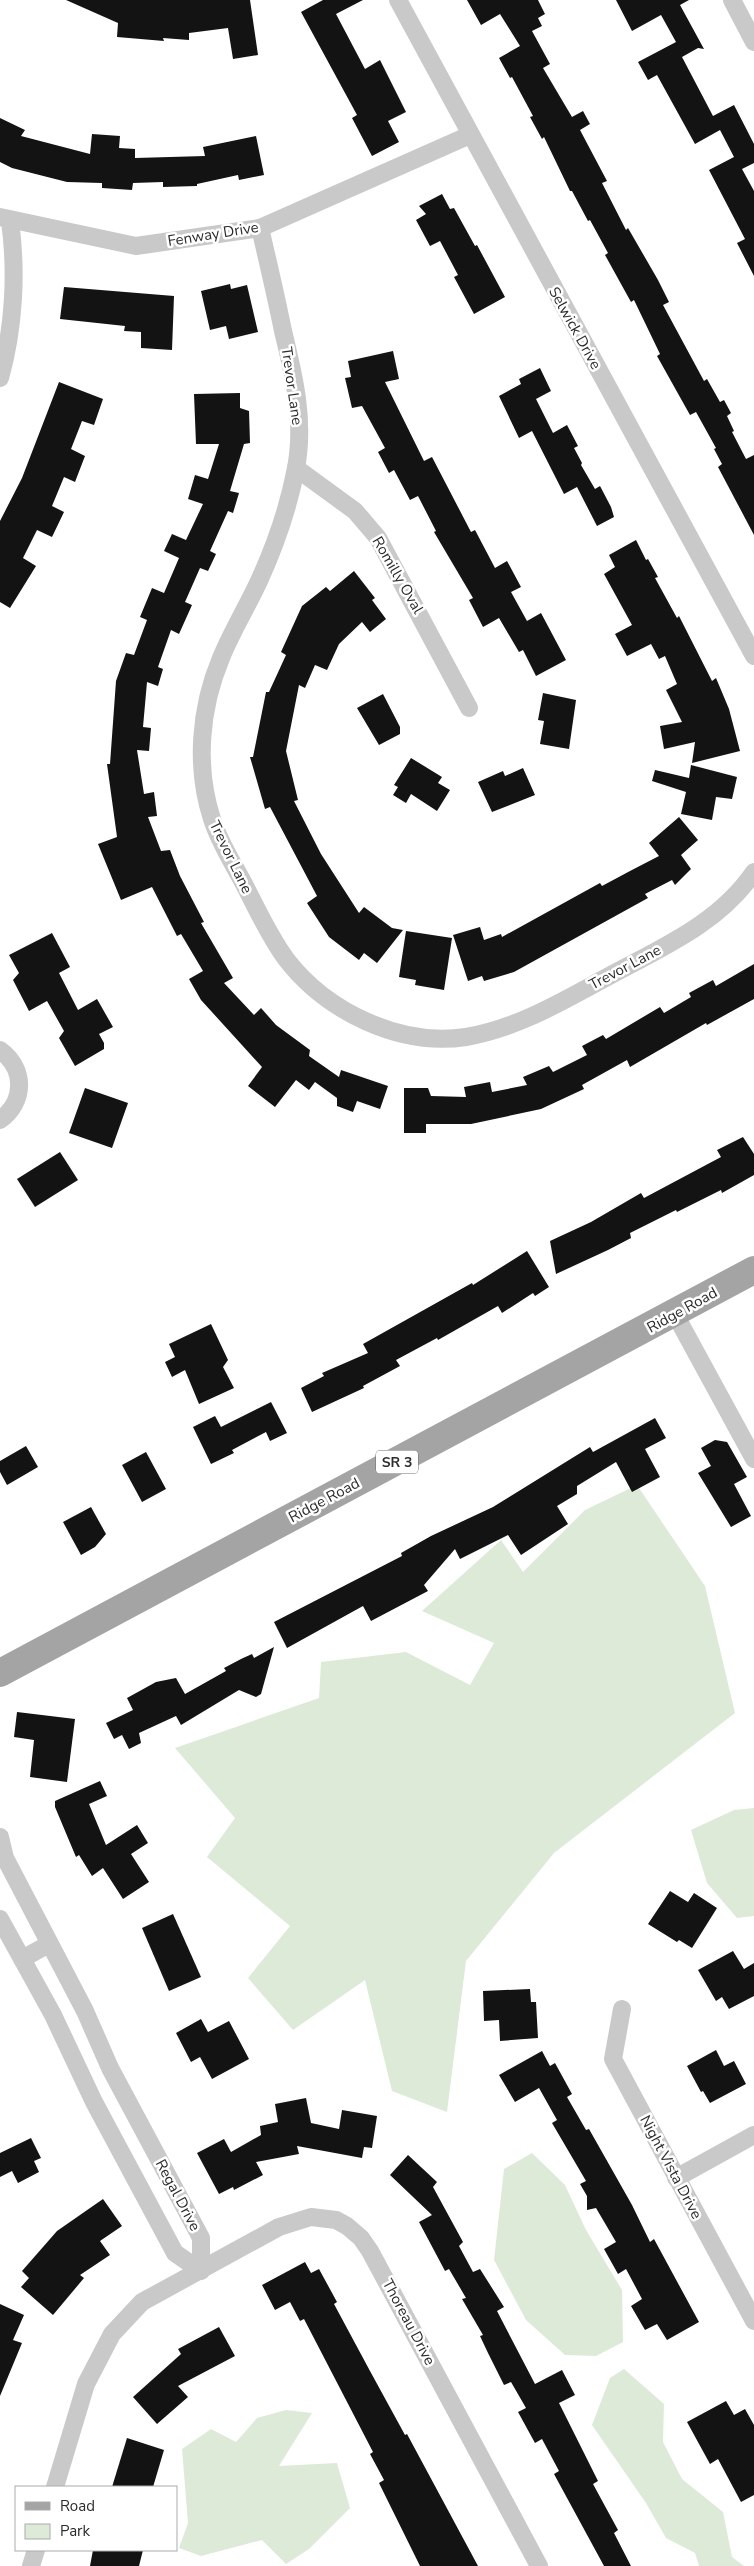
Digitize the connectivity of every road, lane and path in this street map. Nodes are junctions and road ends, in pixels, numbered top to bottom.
1 (398, 0) edge
2 (732, 0) edge
3 (754, 42) edge
4 (470, 135) junction
5 (5, 219) edge
6 (260, 228) junction
7 (0, 378) edge
8 (296, 468) junction
9 (754, 656) edge
10 (469, 708) dead end
11 (754, 872) edge
12 (0, 1050) edge
13 (0, 1120) edge
14 (754, 1270) edge
15 (675, 1314) junction
16 (754, 1459) edge
17 (0, 1673) edge
18 (0, 1837) edge
19 (0, 1919) edge
20 (49, 1944) junction
21 (22, 1959) junction
22 (622, 2008) dead end
23 (754, 2135) edge
24 (676, 2178) junction
25 (201, 2271) junction
26 (754, 2321) edge
27 (55, 2486) edge
28 (36, 2551) edge
29 (31, 2566) edge
30 (539, 2566) edge

1 - 4 street, Selwick Drive
2 - 3 street
4 - 6 street, Fenway Drive
4 - 9 street, Selwick Drive
5 - 6 street, Fenway Drive
5 - 7 street
6 - 8 street, Trevor Lane
8 - 10 street, Romilly Oval
8 - 11 street, Trevor Lane
12 - 13 street
14 - 15 main road, Ridge Road / SR 3
15 - 16 street
15 - 17 main road, Ridge Road / SR 3
18 - 20 street, Regal Drive
19 - 21 street, Regal Drive
20 - 21 street
20 - 25 street, Regal Drive
21 - 25 street, Regal Drive
22 - 24 street, Night Vista Drive
23 - 24 street
24 - 26 street, Night Vista Drive
25 - 27 street, Thoreau Drive
25 - 30 street, Thoreau Drive
28 - 29 street

